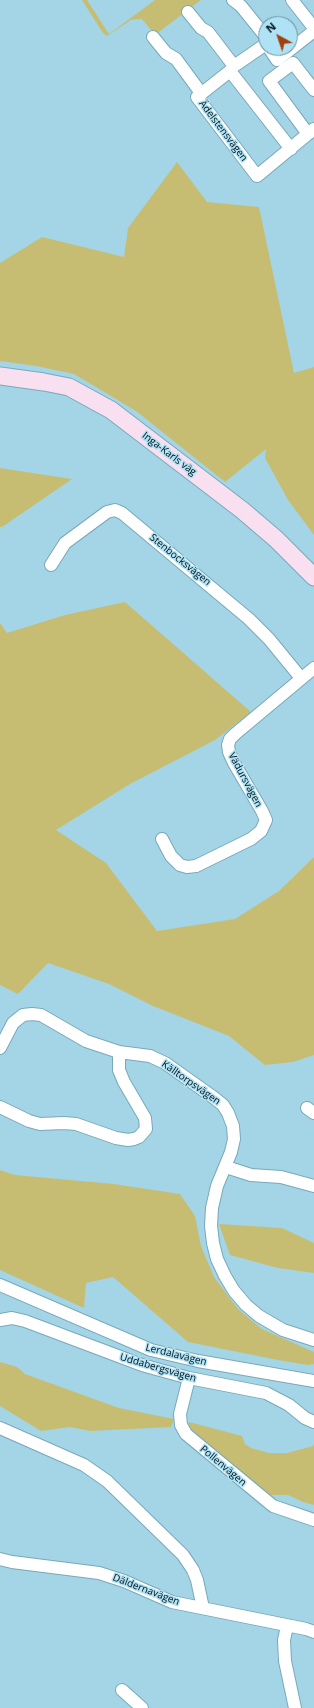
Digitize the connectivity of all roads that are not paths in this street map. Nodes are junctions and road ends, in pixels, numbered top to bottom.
1 (233, 0) edge
2 (292, 0) edge
3 (188, 12) dead end
4 (258, 28) edge
5 (314, 30) edge
6 (153, 37) dead end
7 (258, 50) edge
8 (275, 56) edge
9 (281, 65) junction
10 (232, 68) junction
11 (314, 90) edge
12 (201, 93) junction
13 (311, 131) edge
14 (291, 149) junction
15 (0, 376) edge
16 (51, 565) dead end
17 (314, 577) edge
18 (314, 668) edge
19 (301, 678) junction
20 (162, 839) dead end
21 (0, 1048) edge
22 (119, 1052) junction
23 (0, 1107) edge
24 (226, 1167) junction
25 (314, 1186) edge
26 (0, 1285) edge
27 (0, 1320) edge
28 (314, 1340) edge
29 (190, 1378) junction
30 (314, 1381) edge
31 (314, 1422) edge
32 (0, 1428) edge
33 (314, 1520) edge
34 (0, 1559) edge
35 (203, 1608) junction
36 (287, 1626) junction
37 (314, 1632) edge
38 (122, 1690) dead end
39 (142, 1708) edge
40 (295, 1708) edge

1 - 4 street
2 - 5 street
3 - 10 street
5 - 9 street
6 - 12 street
7 - 10 street, Ädelstensvägen
8 - 9 street
9 - 11 street
9 - 13 street
10 - 12 street, Ädelstensvägen
10 - 14 street
12 - 14 street, Ädelstensvägen
13 - 14 street, Ädelstensvägen
15 - 17 street, Inga-Karls väg
16 - 19 street, Stenbocksvägen
18 - 19 street, Vädursvägen
19 - 20 street, Vädursvägen
21 - 22 street, Källtorpsvägen
22 - 23 street
22 - 24 street, Källtorpsvägen
24 - 25 street
24 - 28 street, Källtorpsvägen
26 - 30 street, Lerdalavägen
27 - 29 street, Uddabergsvägen
29 - 31 street, Uddabergsvägen
29 - 33 street, Pollenvägen
32 - 35 street
34 - 35 street, Däldernavägen
35 - 36 street, Däldernavägen
36 - 37 street, Däldernavägen
36 - 40 street
38 - 39 street

